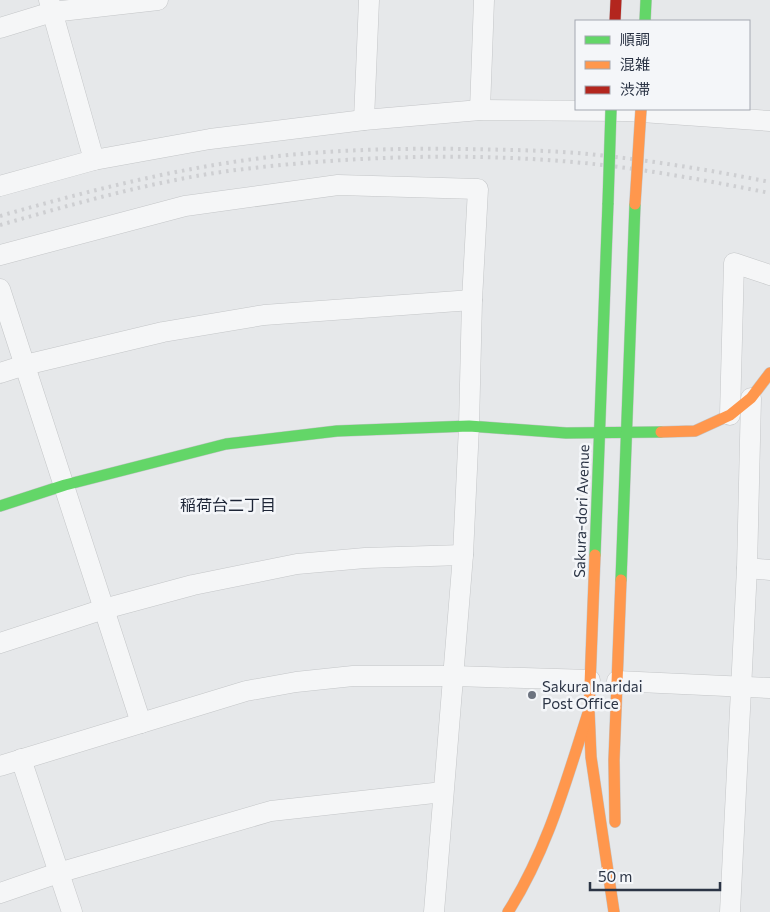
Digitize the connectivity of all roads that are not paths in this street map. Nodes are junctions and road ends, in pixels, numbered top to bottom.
1 (158, 0) edge
2 (370, 0) edge
3 (484, 0) edge
4 (616, 0) edge
5 (646, 0) edge
6 (51, 6) edge
7 (615, 20) edge
8 (645, 20) edge
9 (0, 28) edge
10 (480, 110) junction
11 (611, 110) edge
12 (641, 110) edge
13 (364, 120) junction
14 (770, 121) edge
15 (94, 160) junction
16 (0, 186) edge
17 (0, 254) edge
18 (770, 275) edge
19 (0, 288) edge
20 (472, 300) junction
21 (25, 365) junction
22 (0, 373) edge
23 (770, 373) edge
24 (751, 398) junction
25 (730, 415) junction
26 (469, 426) junction
27 (600, 432) junction
28 (627, 432) junction
29 (65, 485) junction
30 (0, 506) edge
31 (463, 555) junction
32 (747, 568) junction
33 (770, 570) edge
34 (104, 609) junction
35 (0, 642) edge
36 (454, 676) junction
37 (590, 680) junction
38 (617, 681) junction
39 (741, 686) junction
40 (770, 688) edge
41 (589, 710) junction
42 (141, 723) junction
43 (21, 759) junction
44 (0, 766) edge
45 (443, 792) junction
46 (58, 873) junction
47 (0, 893) edge
48 (72, 912) edge
49 (434, 912) edge
50 (508, 912) edge
51 (615, 912) edge
52 (730, 912) edge

1 - 6 street
2 - 13 street
3 - 10 street
4 - 7 main road
5 - 8 main road
6 - 9 street
6 - 15 street
10 - 13 street
10 - 14 street
11 - 27 main road, Sakura-dori Avenue, bridge
12 - 28 main road, Sakura-dori Avenue, bridge
13 - 15 street
15 - 16 street
17 - 20 street
18 - 25 street
19 - 21 street
20 - 21 street
20 - 26 street
21 - 22 street
21 - 29 street
23 - 24 main road
24 - 25 main road
24 - 32 street
25 - 28 main road
26 - 27 main road
26 - 29 main road
26 - 31 street
27 - 28 main road
27 - 37 main road, Sakura-dori Avenue
28 - 38 main road, Sakura-dori Avenue
29 - 30 main road
29 - 34 street
31 - 34 street
31 - 36 street
32 - 33 street
32 - 39 street
34 - 35 street
34 - 42 street
36 - 37 street
36 - 42 street
36 - 45 street
37 - 41 main road, Sakura-dori Avenue
38 - 39 street
38 - 51 main road, Sakura-dori Avenue
39 - 40 street
39 - 52 street
41 - 50 main road
41 - 51 main road, Sakura-dori Avenue
42 - 43 street
43 - 44 street
43 - 46 street
45 - 46 street
45 - 49 street
46 - 47 street
46 - 48 street

